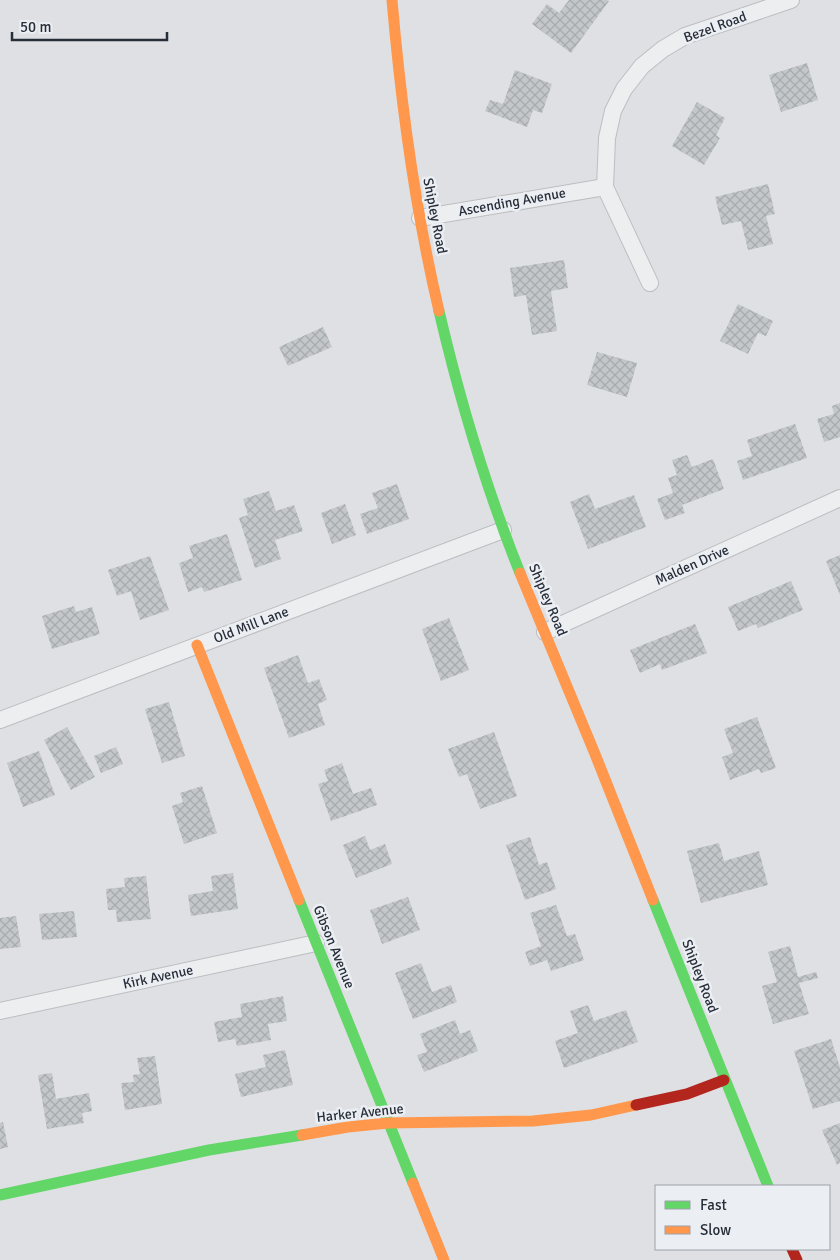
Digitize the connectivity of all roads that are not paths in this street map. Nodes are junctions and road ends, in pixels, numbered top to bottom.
1 (392, 0) edge
2 (791, 0) edge
3 (605, 187) junction
4 (420, 218) junction
5 (650, 283) dead end
6 (840, 498) edge
7 (503, 530) junction
8 (545, 632) junction
9 (198, 645) junction
10 (0, 720) edge
11 (316, 943) junction
12 (0, 1011) edge
13 (724, 1080) junction
14 (388, 1123) junction
15 (768, 1185) edge
16 (0, 1195) edge
17 (444, 1260) edge

1 - 4 street, Shipley Road
2 - 3 street, Bezel Road
3 - 4 street, Ascending Avenue
3 - 5 street, Bezel Road
4 - 7 street, Shipley Road
6 - 8 street, Malden Drive
7 - 8 street, Shipley Road
7 - 9 street, Old Mill Lane
8 - 13 street, Shipley Road
9 - 10 street, Old Mill Lane
9 - 11 street, Gibson Avenue
11 - 12 street, Kirk Avenue
11 - 14 street, Gibson Avenue
13 - 14 street, Harker Avenue
13 - 15 street, Shipley Road
14 - 16 street, Harker Avenue
14 - 17 street, Gibson Avenue

